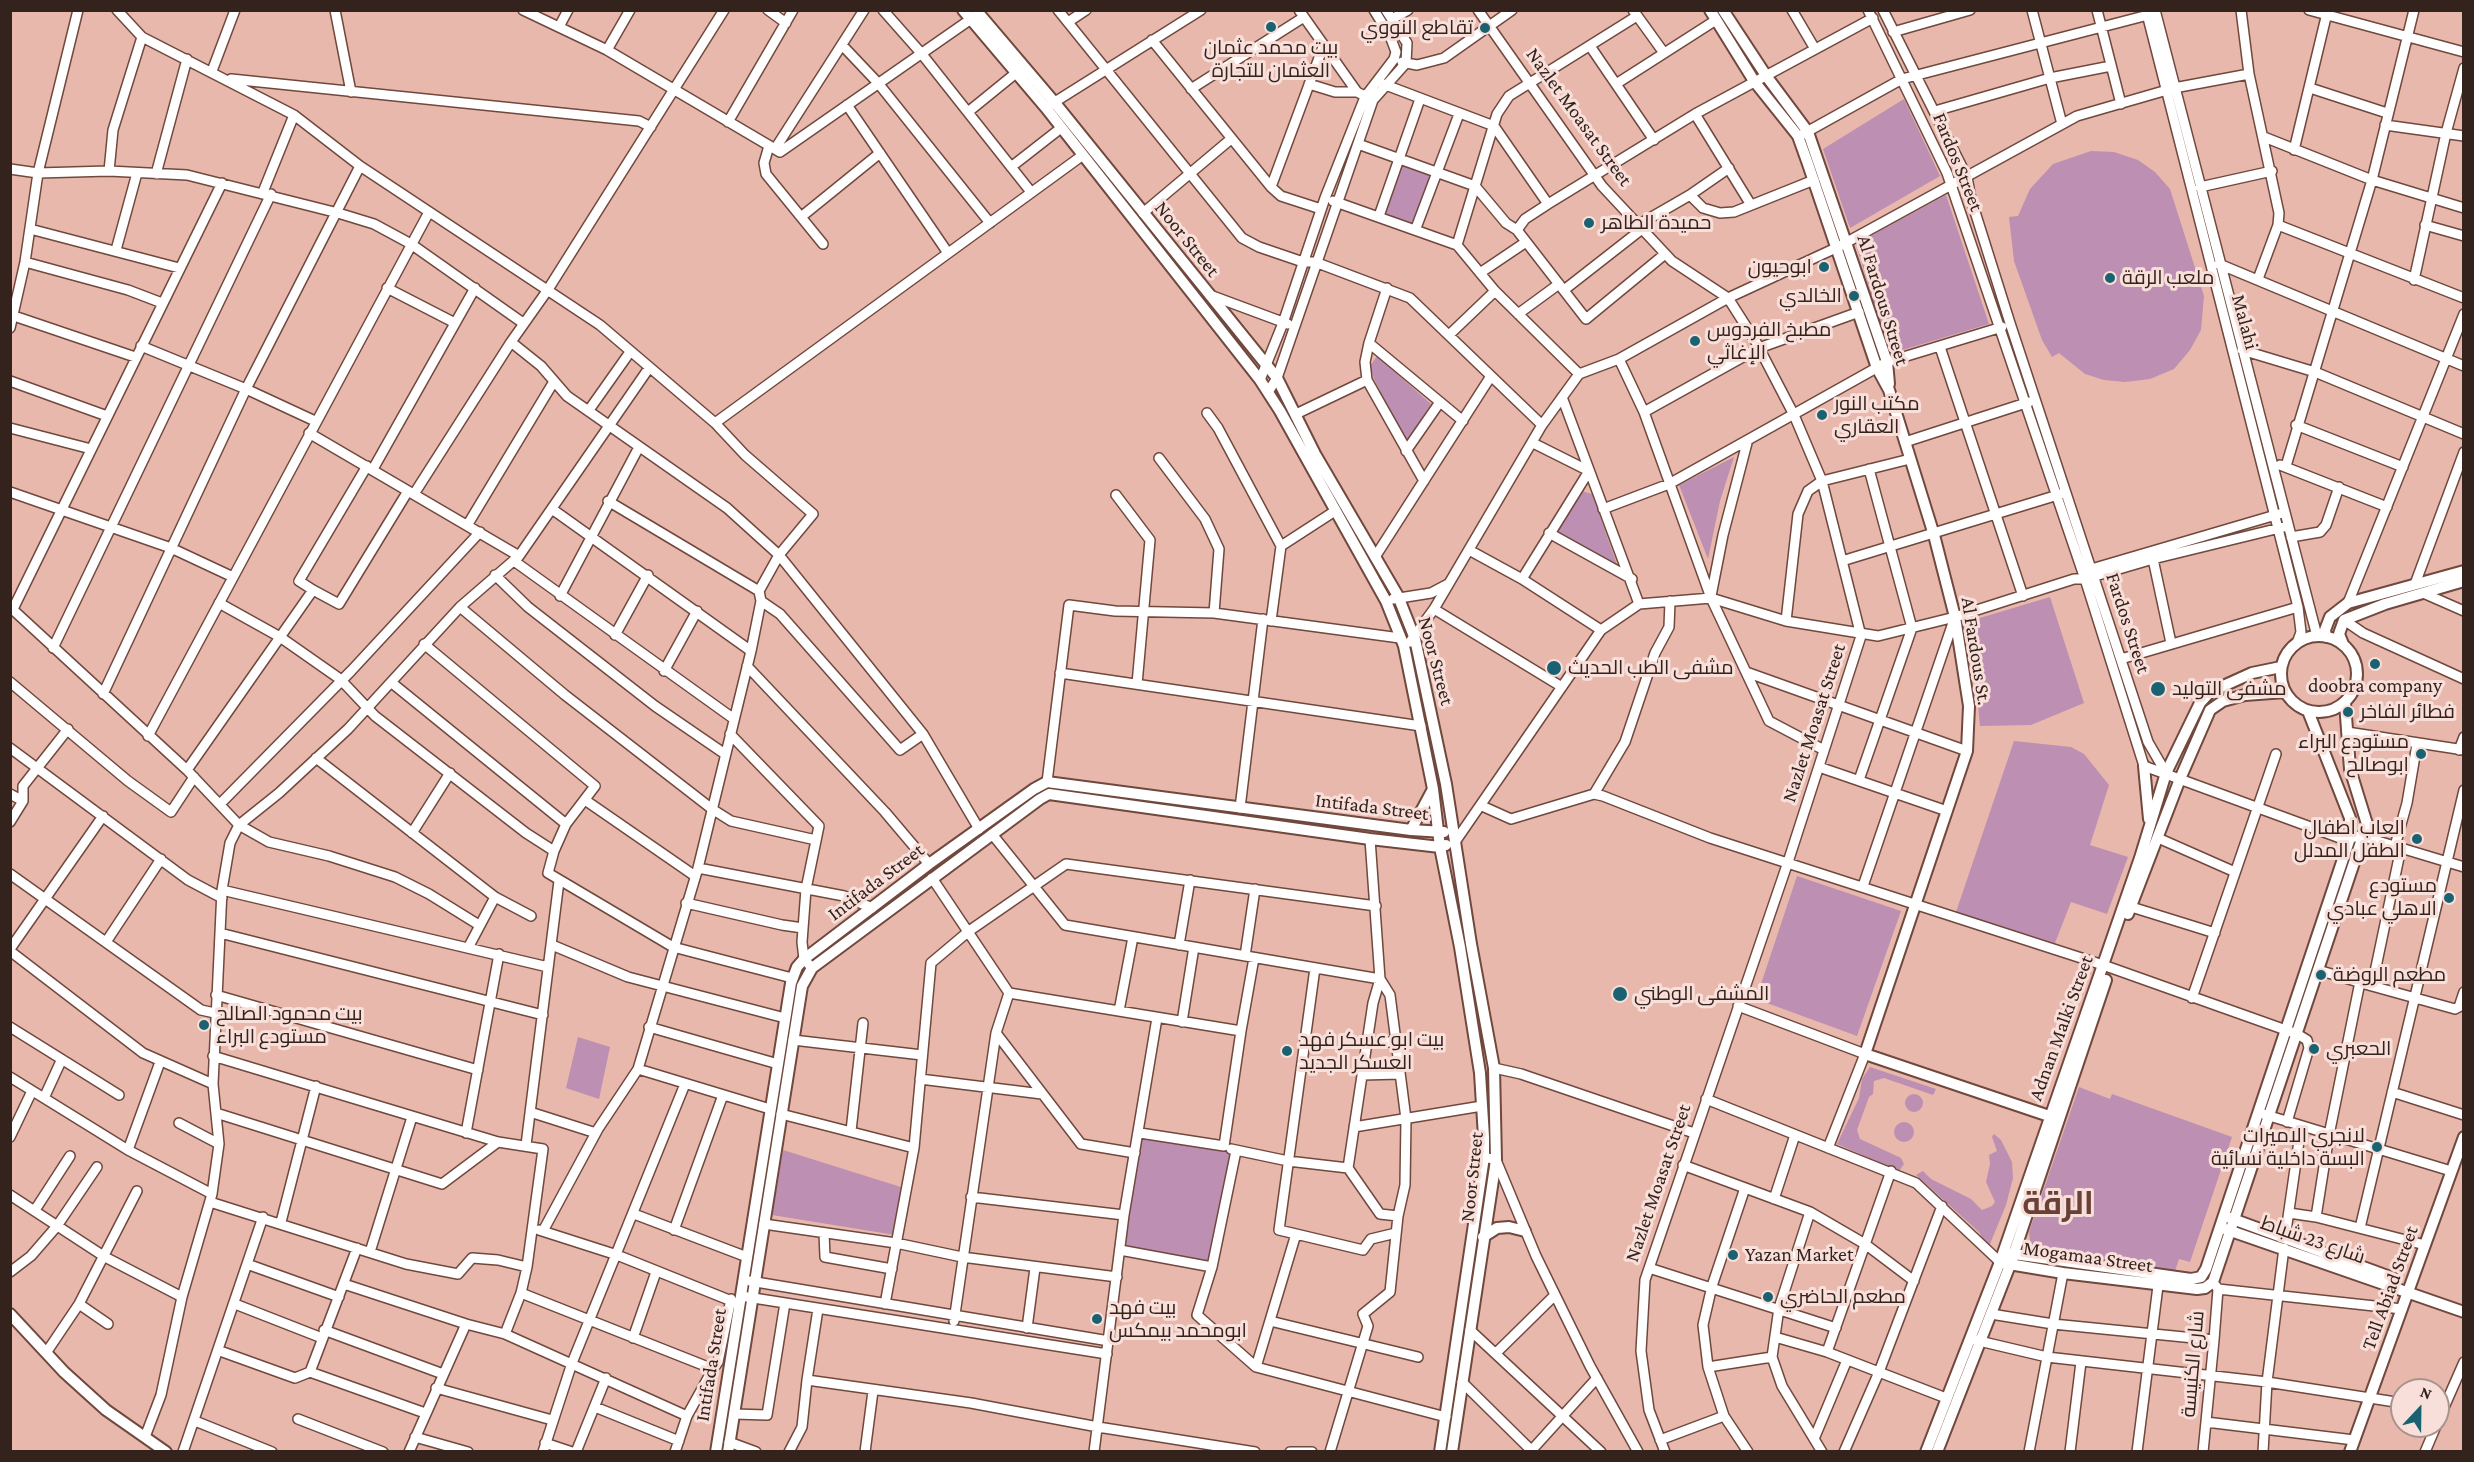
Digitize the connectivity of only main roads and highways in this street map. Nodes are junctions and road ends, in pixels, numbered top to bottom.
1 (970, 13) edge
2 (1716, 14) edge
3 (1050, 106) junction
4 (1803, 134) junction
5 (1842, 243) junction
6 (1882, 365) junction
7 (1889, 390) joint
8 (2463, 571) edge
9 (2463, 581) edge
10 (2419, 588) junction
11 (2384, 599) junction
12 (2322, 636) junction
13 (2343, 644) junction
14 (2281, 667) junction
15 (2285, 692) junction
16 (2345, 703) junction
17 (2308, 711) junction
18 (2144, 765) road end
19 (1433, 789) junction
20 (2149, 828) junction
21 (1411, 830) junction
22 (1453, 830) junction
23 (1438, 833) junction
24 (2356, 837) junction
25 (1455, 842) junction
26 (1440, 847) junction
27 (2127, 906) junction
28 (808, 964) junction
29 (794, 984) junction
30 (2054, 1117) junction
31 (1485, 1137) junction
32 (1496, 1137) junction
33 (2463, 1137) edge
34 (2461, 1151) edge
35 (2223, 1215) junction
36 (2234, 1219) junction
37 (2219, 1227) junction
38 (1525, 1231) road end
39 (2230, 1231) junction
40 (1483, 1237) junction
41 (2285, 1243) junction
42 (2007, 1258) junction
43 (749, 1281) junction
44 (2409, 1288) junction
45 (741, 1299) junction
46 (2463, 1304) edge
47 (2463, 1312) edge
48 (10, 1314) edge
49 (1976, 1341) junction
50 (729, 1447) edge
51 (166, 1452) edge
52 (716, 1452) edge
53 (1440, 1452) edge
54 (1452, 1452) edge
55 (1926, 1452) edge
56 (1937, 1452) edge
57 (2350, 1452) edge

1 - 3 main road, Noor Street
1 - 3 main road, Noor Street
2 - 4 main road, Al Fardous Street
2 - 4 main road, Al Fardous Street
3 - 19 main road, Noor Street
3 - 22 main road, Noor Street
4 - 5 main road, Al Fardous Street
4 - 5 main road, Al Fardous Street
5 - 6 main road, Al Fardous Street
5 - 6 main road, Al Fardous Street
6 - 7 main road, Al Fardous Street
7 - 30 main road, Al Fardous St.
8 - 10 main road
9 - 10 main road
10 - 11 main road
11 - 12 main road
11 - 13 main road
12 - 13 main road
12 - 14 main road
13 - 16 main road
14 - 15 main road
14 - 20 main road, Adnan Malki Street
15 - 17 main road
15 - 27 main road, Adnan Malki Street
16 - 17 main road
16 - 24 main road, Mogamaa Street
17 - 24 main road, Mogamaa Street
18 - 20 main road
19 - 21 main road
19 - 23 main road, Noor Street
20 - 27 main road, Adnan Malki Street
21 - 23 main road, Intifada Street
21 - 28 main road, Intifada Street
22 - 23 main road, Intifada Street
22 - 25 main road, Noor Street
23 - 26 main road, Noor Street
24 - 35 main road, Mogamaa Street
24 - 36 main road, Mogamaa Street
25 - 26 main road, Intifada Street
25 - 32 main road, Noor Street
26 - 28 main road, Intifada Street
26 - 31 main road, Noor Street
27 - 30 main road, Adnan Malki Street
28 - 29 main road, Intifada Street
29 - 43 main road, Intifada Street
29 - 43 main road, Intifada Street
30 - 42 main road, Adnan Malki Street
31 - 32 main road
31 - 53 main road, Noor Street
32 - 40 main road, Noor Street
33 - 34 main road, Tell Abiad Street
34 - 44 main road, Tell Abiad Street
35 - 36 main road, شارع 23 شباط
35 - 37 main road, Mogamaa Street
36 - 39 main road, Mogamaa Street
36 - 41 main road, شارع 23 شباط
37 - 39 main road, شارع 23 شباط
37 - 42 main road, Mogamaa Street
38 - 40 main road
39 - 41 main road, شارع 23 شباط
39 - 42 main road, Mogamaa Street
40 - 54 main road, Noor Street
41 - 44 main road, شارع 23 شباط
42 - 49 main road, Adnan Malki Street
42 - 49 main road, Adnan Malki Street
43 - 45 main road, Intifada Street
44 - 46 main road, شارع 23 شباط
44 - 47 main road, شارع 23 شباط
44 - 57 main road, Tell Abiad Street
45 - 50 main road, Intifada Street
45 - 52 main road, Intifada Street
48 - 51 main road
49 - 55 main road, Adnan Malki Street
49 - 56 main road, Adnan Malki Street

